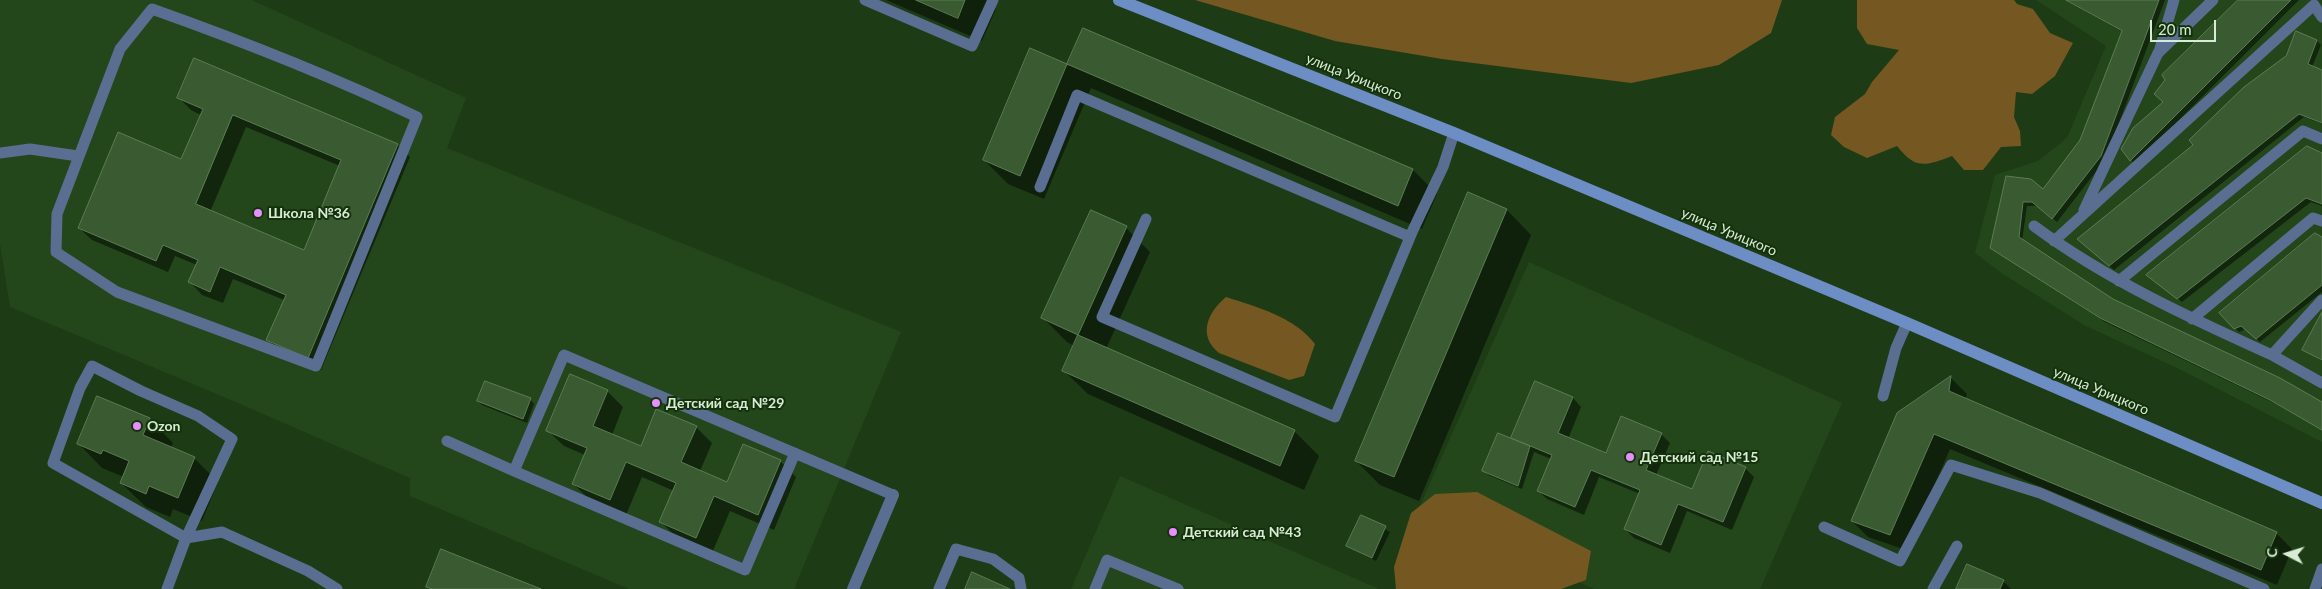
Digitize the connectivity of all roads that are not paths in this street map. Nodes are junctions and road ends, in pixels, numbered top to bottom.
1 (865, 0) edge
2 (993, 0) edge
3 (1119, 0) edge
4 (2174, 0) edge
5 (2213, 0) edge
6 (2322, 17) edge
7 (2158, 53) junction
8 (1454, 133) junction
9 (2322, 139) edge
10 (0, 152) edge
11 (78, 156) junction
12 (1040, 187) dead end
13 (2081, 216) junction
14 (1146, 219) dead end
15 (2322, 221) edge
16 (2034, 226) dead end
17 (1410, 237) junction
18 (2054, 241) junction
19 (2119, 281) junction
20 (2322, 300) edge
21 (2192, 319) junction
22 (1908, 323) junction
23 (2272, 355) junction
24 (2322, 383) edge
25 (1883, 396) dead end
26 (447, 441) dead end
27 (795, 453) junction
28 (514, 471) junction
29 (893, 495) joint
30 (2322, 503) edge
31 (1824, 527) dead end
32 (186, 538) junction
33 (1957, 546) dead end
34 (2322, 569) edge
35 (167, 589) edge
36 (337, 589) edge
37 (853, 589) edge
38 (939, 589) edge
39 (1021, 589) edge
40 (1095, 589) edge
41 (1178, 589) edge
42 (1933, 589) edge
43 (2264, 589) edge
44 (2315, 589) edge

1 - 2 lane
3 - 8 street, улица Урицкого
4 - 7 lane
5 - 7 lane
6 - 13 lane
7 - 13 lane
8 - 17 lane
8 - 22 street, улица Урицкого
9 - 19 lane
10 - 11 lane
11 - 11 lane
12 - 17 lane
13 - 18 lane
14 - 17 lane
15 - 21 lane
16 - 18 lane
18 - 19 lane
19 - 21 lane
20 - 23 lane
21 - 23 lane
22 - 25 lane
22 - 30 street, улица Урицкого
23 - 24 lane
26 - 28 lane
27 - 28 lane
27 - 28 lane
27 - 29 lane
29 - 37 street
31 - 43 lane
32 - 32 lane
32 - 35 lane
32 - 36 lane
33 - 42 lane
34 - 44 lane
38 - 39 lane
40 - 41 lane

